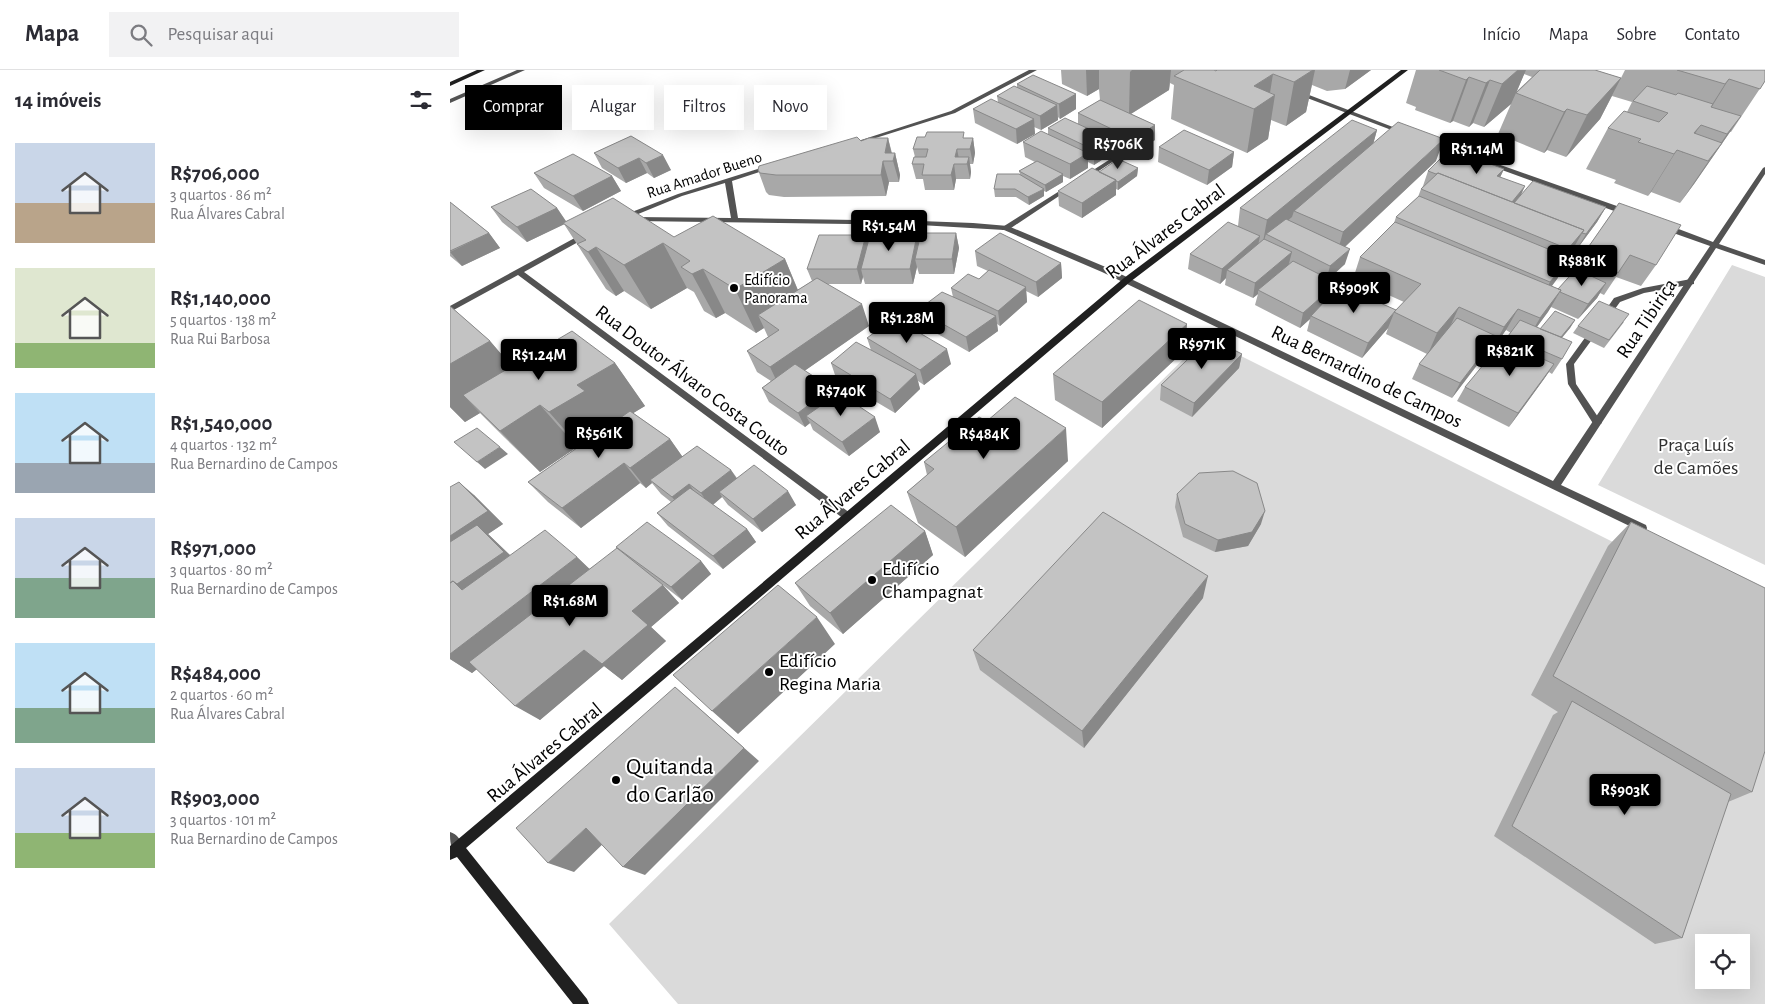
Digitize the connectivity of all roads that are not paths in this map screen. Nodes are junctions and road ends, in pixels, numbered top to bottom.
1 (482, 70) edge
2 (522, 70) edge
3 (1034, 70) edge
4 (1405, 70) edge
5 (450, 84) edge
6 (1286, 88) dead end
7 (450, 101) edge
8 (1350, 113) junction
9 (1416, 137) edge
10 (1425, 140) edge
11 (851, 144) edge
12 (1117, 157) edge
13 (776, 166) edge
14 (1765, 169) edge
15 (728, 179) junction
16 (1631, 215) edge
17 (618, 219) joint
18 (735, 219) junction
19 (1659, 225) edge
20 (1005, 228) junction
21 (594, 231) edge
22 (1716, 245) junction
23 (1765, 263) edge
24 (519, 272) junction
25 (1127, 280) junction
26 (1691, 282) junction
27 (450, 310) edge
28 (1597, 423) junction
29 (1556, 485) junction
30 (847, 516) junction
31 (1652, 533) edge
32 (453, 847) edge
33 (582, 1004) edge

1 - 5 main road
2 - 7 street
3 - 11 street
4 - 8 main road, Rua Álvares Cabral
6 - 8 street
8 - 9 street
8 - 25 main road, Rua Álvares Cabral
10 - 16 street
12 - 20 street
13 - 15 street, Rua Amador Bueno
14 - 22 street, Rua Tibiriça
15 - 17 street, Rua Amador Bueno
15 - 18 street
17 - 18 street, Rua Bernardino de Campos
18 - 20 street, Rua Bernardino de Campos
19 - 22 street
20 - 25 street, Rua Bernardino de Campos
21 - 24 street
22 - 23 street
22 - 26 street, Rua Tibiriça
24 - 27 street
24 - 30 street, Rua Doutor Álvaro Costa Couto
25 - 29 street, Rua Bernardino de Campos
25 - 30 main road, Rua Álvares Cabral
26 - 28 street, Rua Tibiriça
26 - 28 street
28 - 29 street, Rua Tibiriça
29 - 31 street, Rua Bernardino de Campos
30 - 32 main road, Rua Álvares Cabral
32 - 33 main road

